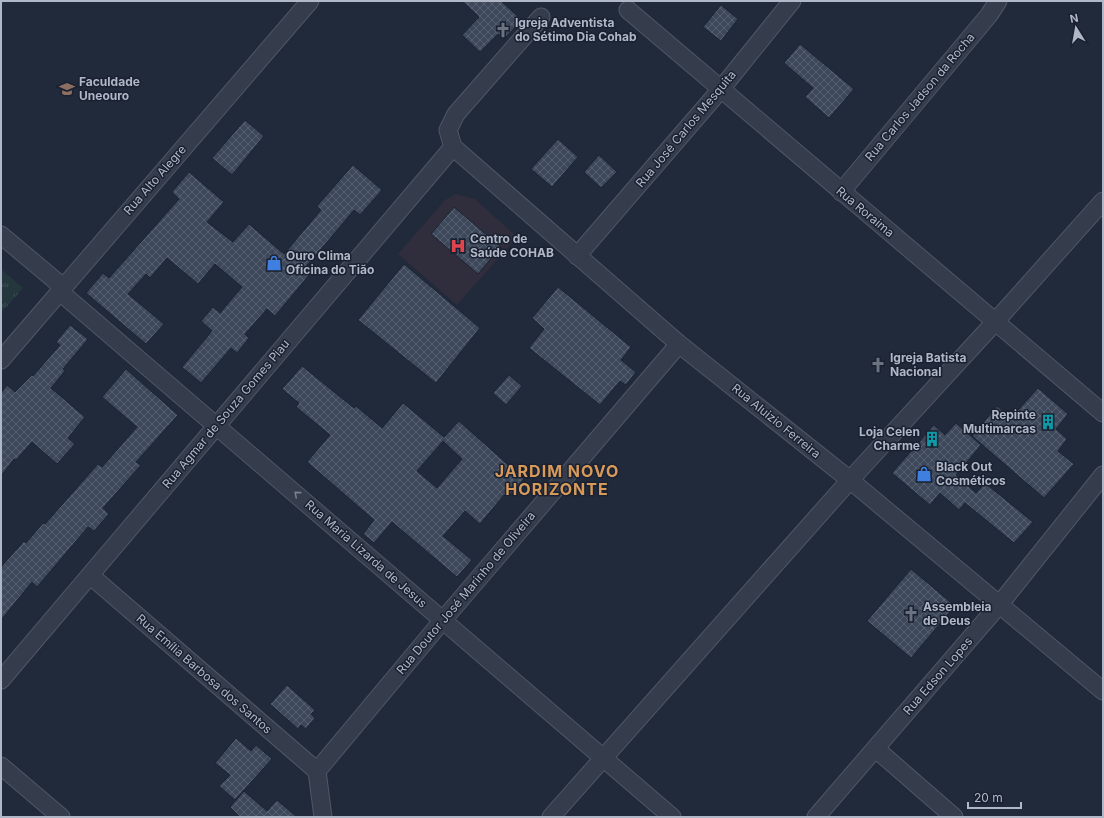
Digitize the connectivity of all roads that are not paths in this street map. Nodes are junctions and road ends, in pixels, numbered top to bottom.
1 (310, 1) edge
2 (792, 1) edge
3 (998, 1) edge
4 (628, 10) dead end
5 (541, 16) dead end
6 (721, 89) junction
7 (453, 147) junction
8 (841, 192) junction
9 (1103, 201) edge
10 (1, 235) edge
11 (578, 256) junction
12 (61, 289) junction
13 (995, 322) junction
14 (679, 344) junction
15 (1, 360) edge
16 (1103, 413) edge
17 (216, 425) junction
18 (1103, 475) edge
19 (850, 480) junction
20 (91, 576) junction
21 (999, 605) junction
22 (443, 620) junction
23 (1, 680) edge
24 (1103, 691) edge
25 (876, 749) junction
26 (604, 758) junction
27 (1, 766) edge
28 (317, 771) junction
29 (60, 817) edge
30 (323, 817) edge
31 (551, 817) edge
32 (672, 817) edge
33 (816, 817) edge
34 (954, 817) edge

1 - 12 street, Rua Alto Alegre
2 - 6 street, Rua José Carlos Mesquita
3 - 8 street, Rua Carlos Jadson da Rocha
4 - 6 street, Rua Roraima
5 - 7 street
6 - 8 street, Rua Roraima
6 - 11 street, Rua José Carlos Mesquita
7 - 11 street, Rua Aluizio Ferreira
7 - 17 street, Rua Agmar de Souza Gomes Piau
8 - 13 street, Rua Roraima
9 - 13 street
10 - 12 street, Rua Maria Lizarda de Jesus
11 - 14 street, Rua Aluizio Ferreira
12 - 15 street, Rua Alto Alegre
12 - 17 street, Rua Maria Lizarda de Jesus
13 - 16 street, Rua Roraima
13 - 19 street
14 - 19 street, Rua Aluizio Ferreira
14 - 22 street, Rua Doutor José Marinho de Oliveira
17 - 20 street, Rua Agmar de Souza Gomes Piau
22 -> 17 street, Rua Maria Lizarda de Jesus
18 - 21 street, Rua Edson Lopes
19 - 21 street, Rua Aluizio Ferreira
19 - 26 street
20 - 23 street, Rua Agmar de Souza Gomes Piau
20 - 28 street, Rua Emília Barbosa dos Santos
21 - 24 street, Rua Aluizio Ferreira
21 - 25 street, Rua Edson Lopes
22 - 26 street, Rua Maria Lizarda de Jesus
22 - 28 street, Rua Doutor José Marinho de Oliveira
25 - 33 street, Rua Edson Lopes
25 - 34 street
26 - 31 street
26 - 32 street, Rua Maria Lizarda de Jesus
27 - 29 street
28 - 30 street

